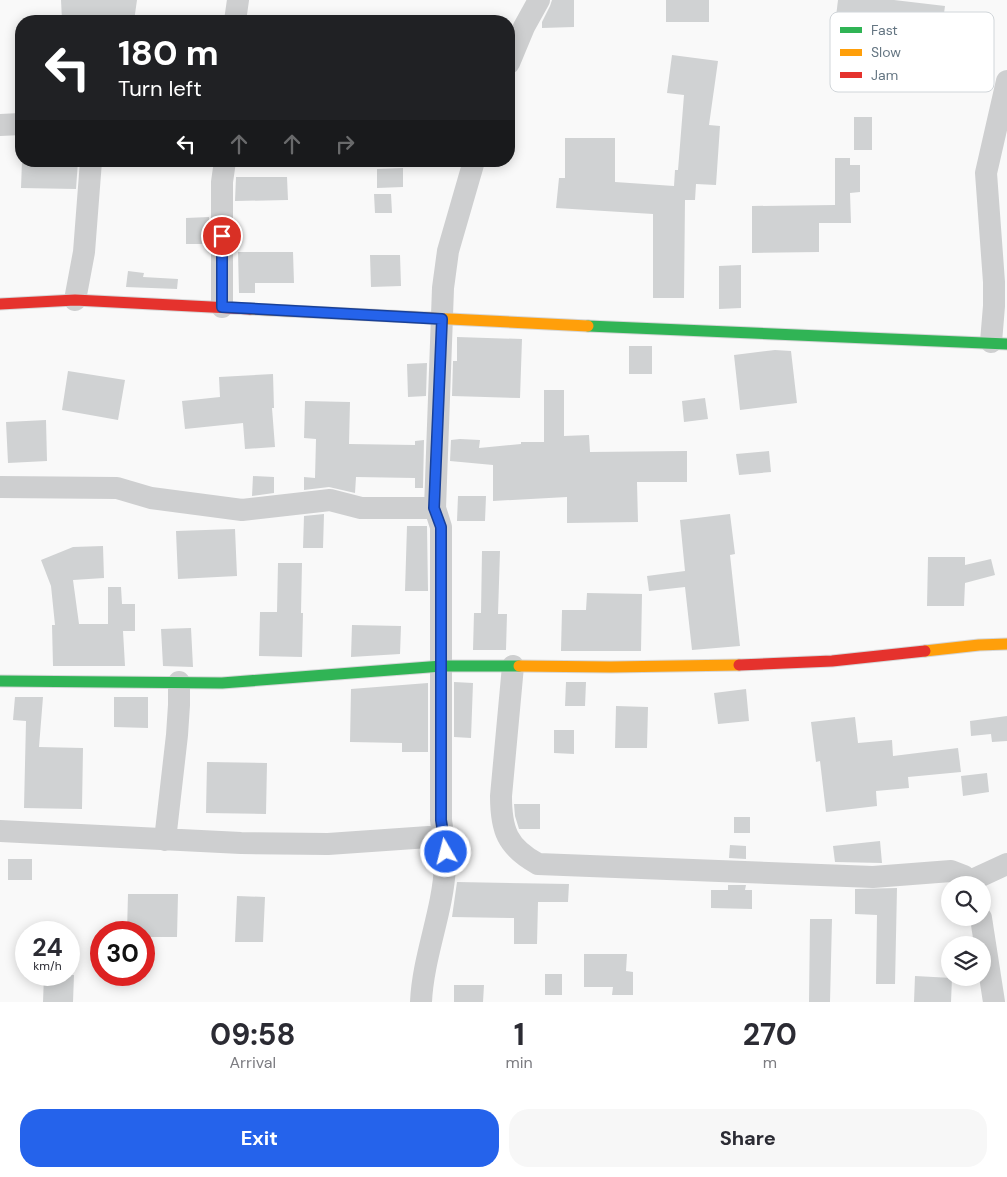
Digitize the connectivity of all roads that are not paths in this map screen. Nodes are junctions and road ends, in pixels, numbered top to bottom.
1 (238, 0) edge
2 (539, 0) edge
3 (236, 15) edge
4 (515, 49) edge
5 (1007, 81) edge
6 (15, 124) edge
7 (0, 125) edge
8 (91, 167) edge
9 (224, 167) edge
10 (472, 167) edge
11 (75, 300) junction
12 (0, 304) edge
13 (222, 307) junction
14 (442, 319) junction
15 (999, 343) edge
16 (0, 487) edge
17 (434, 508) junction
18 (1007, 644) edge
19 (442, 666) junction
20 (513, 666) junction
21 (0, 681) edge
22 (179, 682) junction
23 (0, 831) edge
24 (444, 836) junction
25 (165, 840) junction
26 (1007, 864) edge
27 (964, 876) edge
28 (985, 876) edge
29 (982, 926) edge
30 (421, 1002) edge
31 (994, 1002) edge

1 - 3 street
2 - 4 street
5 - 15 street
6 - 7 street
8 - 11 street
9 - 13 street
10 - 14 street
11 - 12 street
11 - 13 street
13 - 14 street
14 - 15 street
14 - 17 street
16 - 17 street
17 - 19 street
18 - 20 street
19 - 20 street
19 - 22 street
19 - 24 street
20 - 27 street
21 - 22 street
22 - 25 street
23 - 25 street
24 - 25 street
24 - 30 street
26 - 28 street
29 - 31 street

